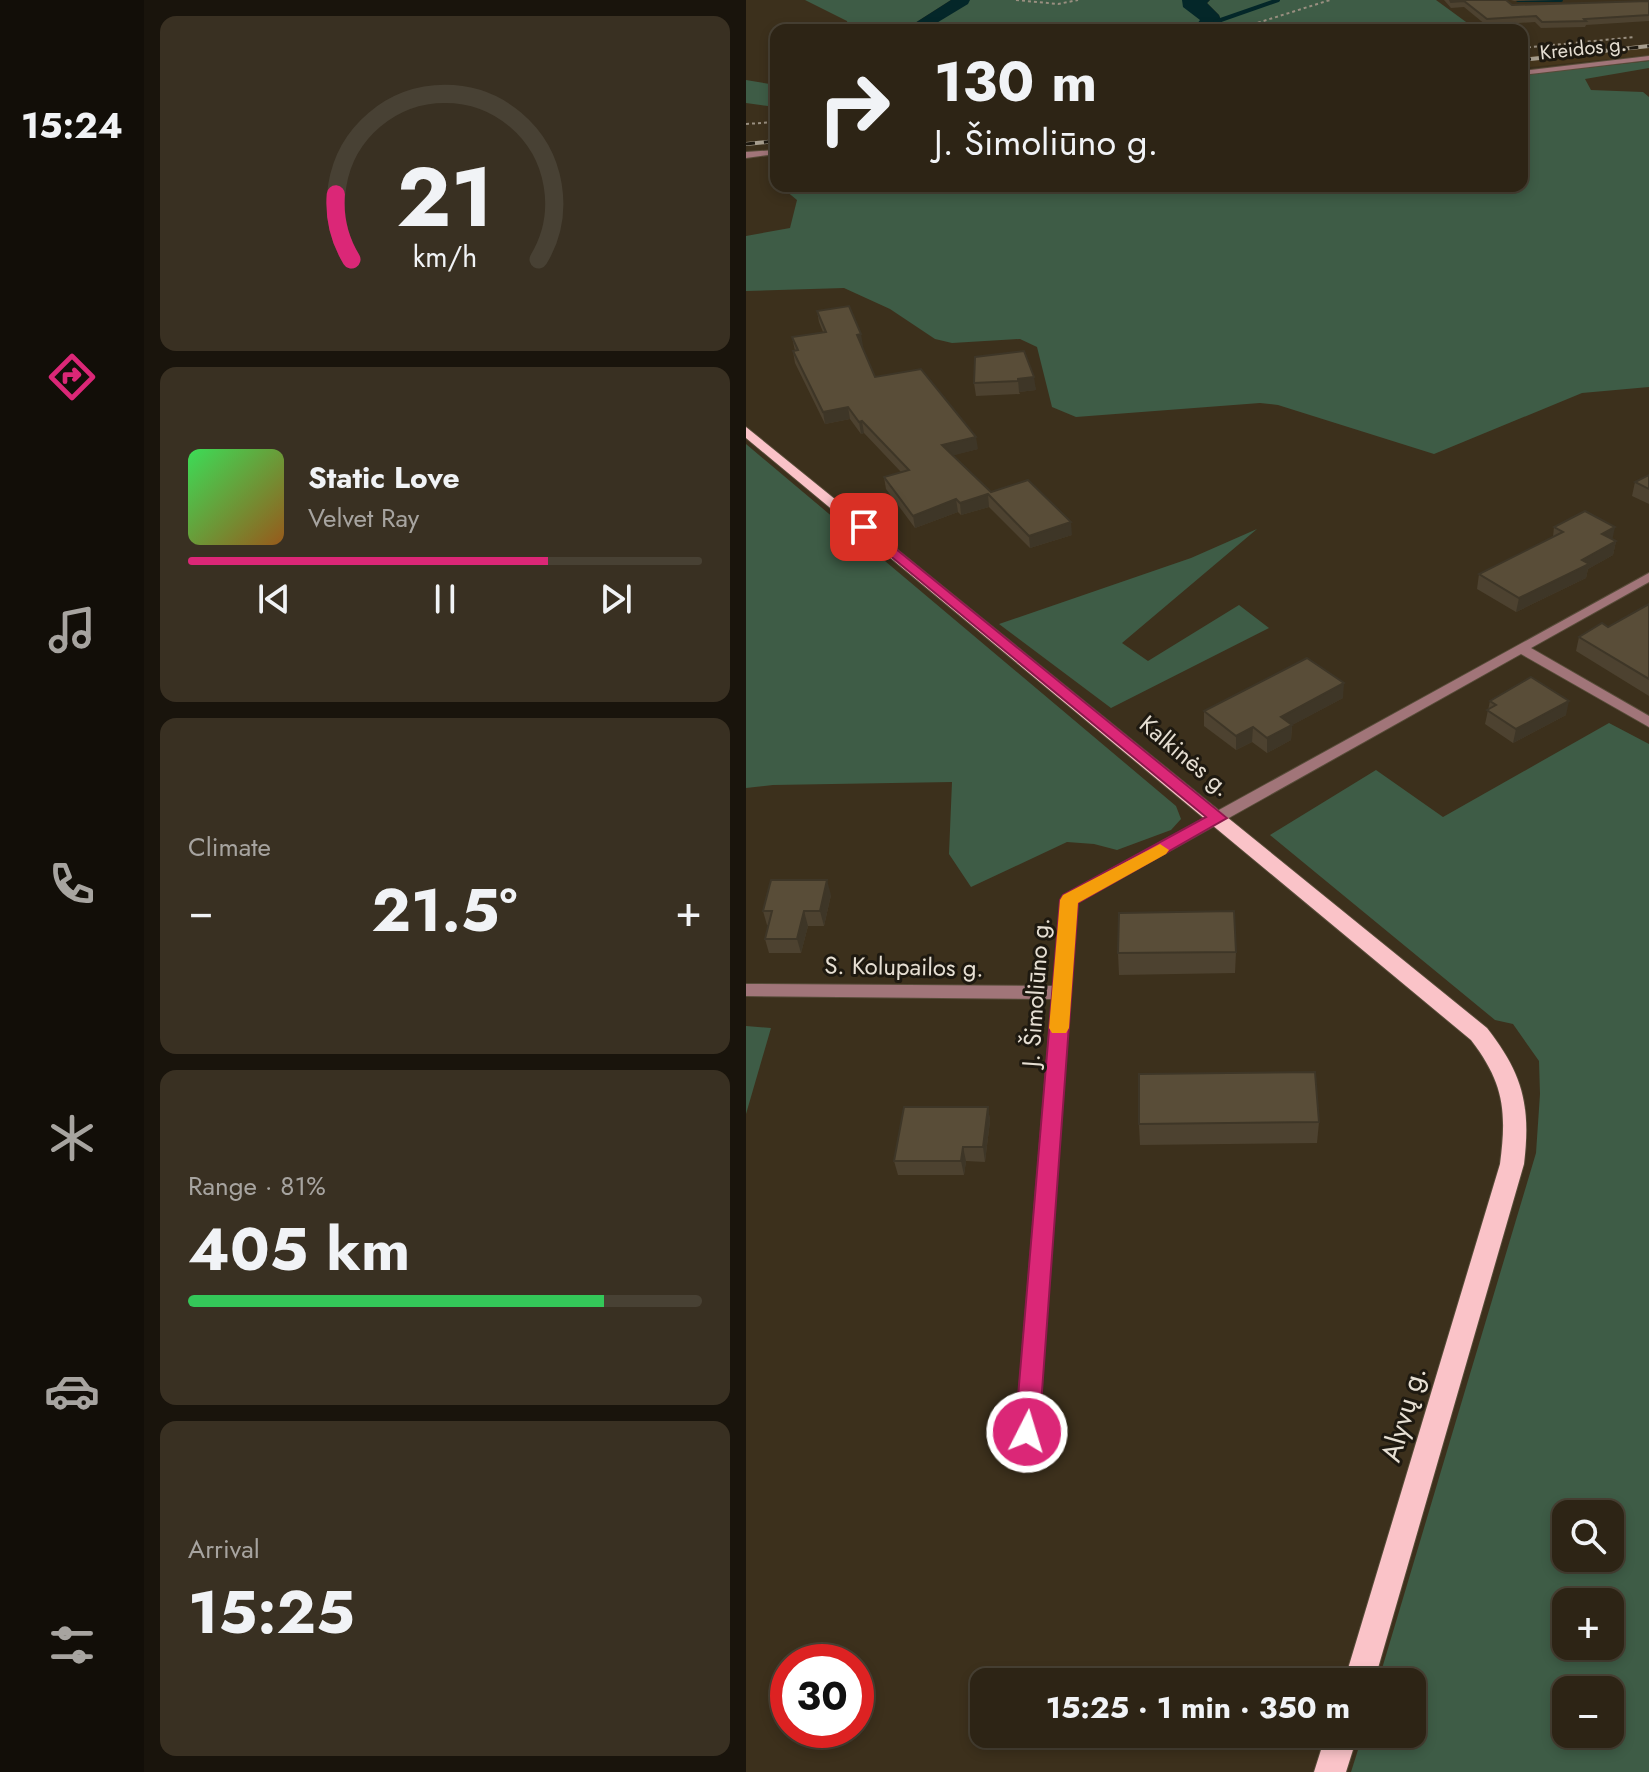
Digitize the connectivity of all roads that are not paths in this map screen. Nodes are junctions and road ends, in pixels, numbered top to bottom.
1 (1649, 58) edge
2 (1528, 72) edge
3 (770, 153) edge
4 (746, 155) edge
5 (746, 431) edge
6 (1649, 577) edge
7 (1523, 649) junction
8 (1649, 722) edge
9 (1218, 818) junction
10 (746, 990) edge
11 (1061, 993) junction
12 (1512, 1164) joint
13 (1024, 1462) dead end
14 (1363, 1668) edge
15 (1338, 1748) edge
16 (1330, 1772) edge

1 - 2 street, Kreidos g.
3 - 4 street
5 - 9 main road, Kalkinės g.
6 - 7 street, J. Šimoliūno g.
7 - 8 street
7 - 9 street, J. Šimoliūno g.
9 - 11 street, J. Šimoliūno g.
9 - 12 main road, Kalkinės g.
10 - 11 street, S. Kolupailos g.
11 - 13 street, J. Šimoliūno g.
12 - 14 main road, Alyvų g.
15 - 16 main road

